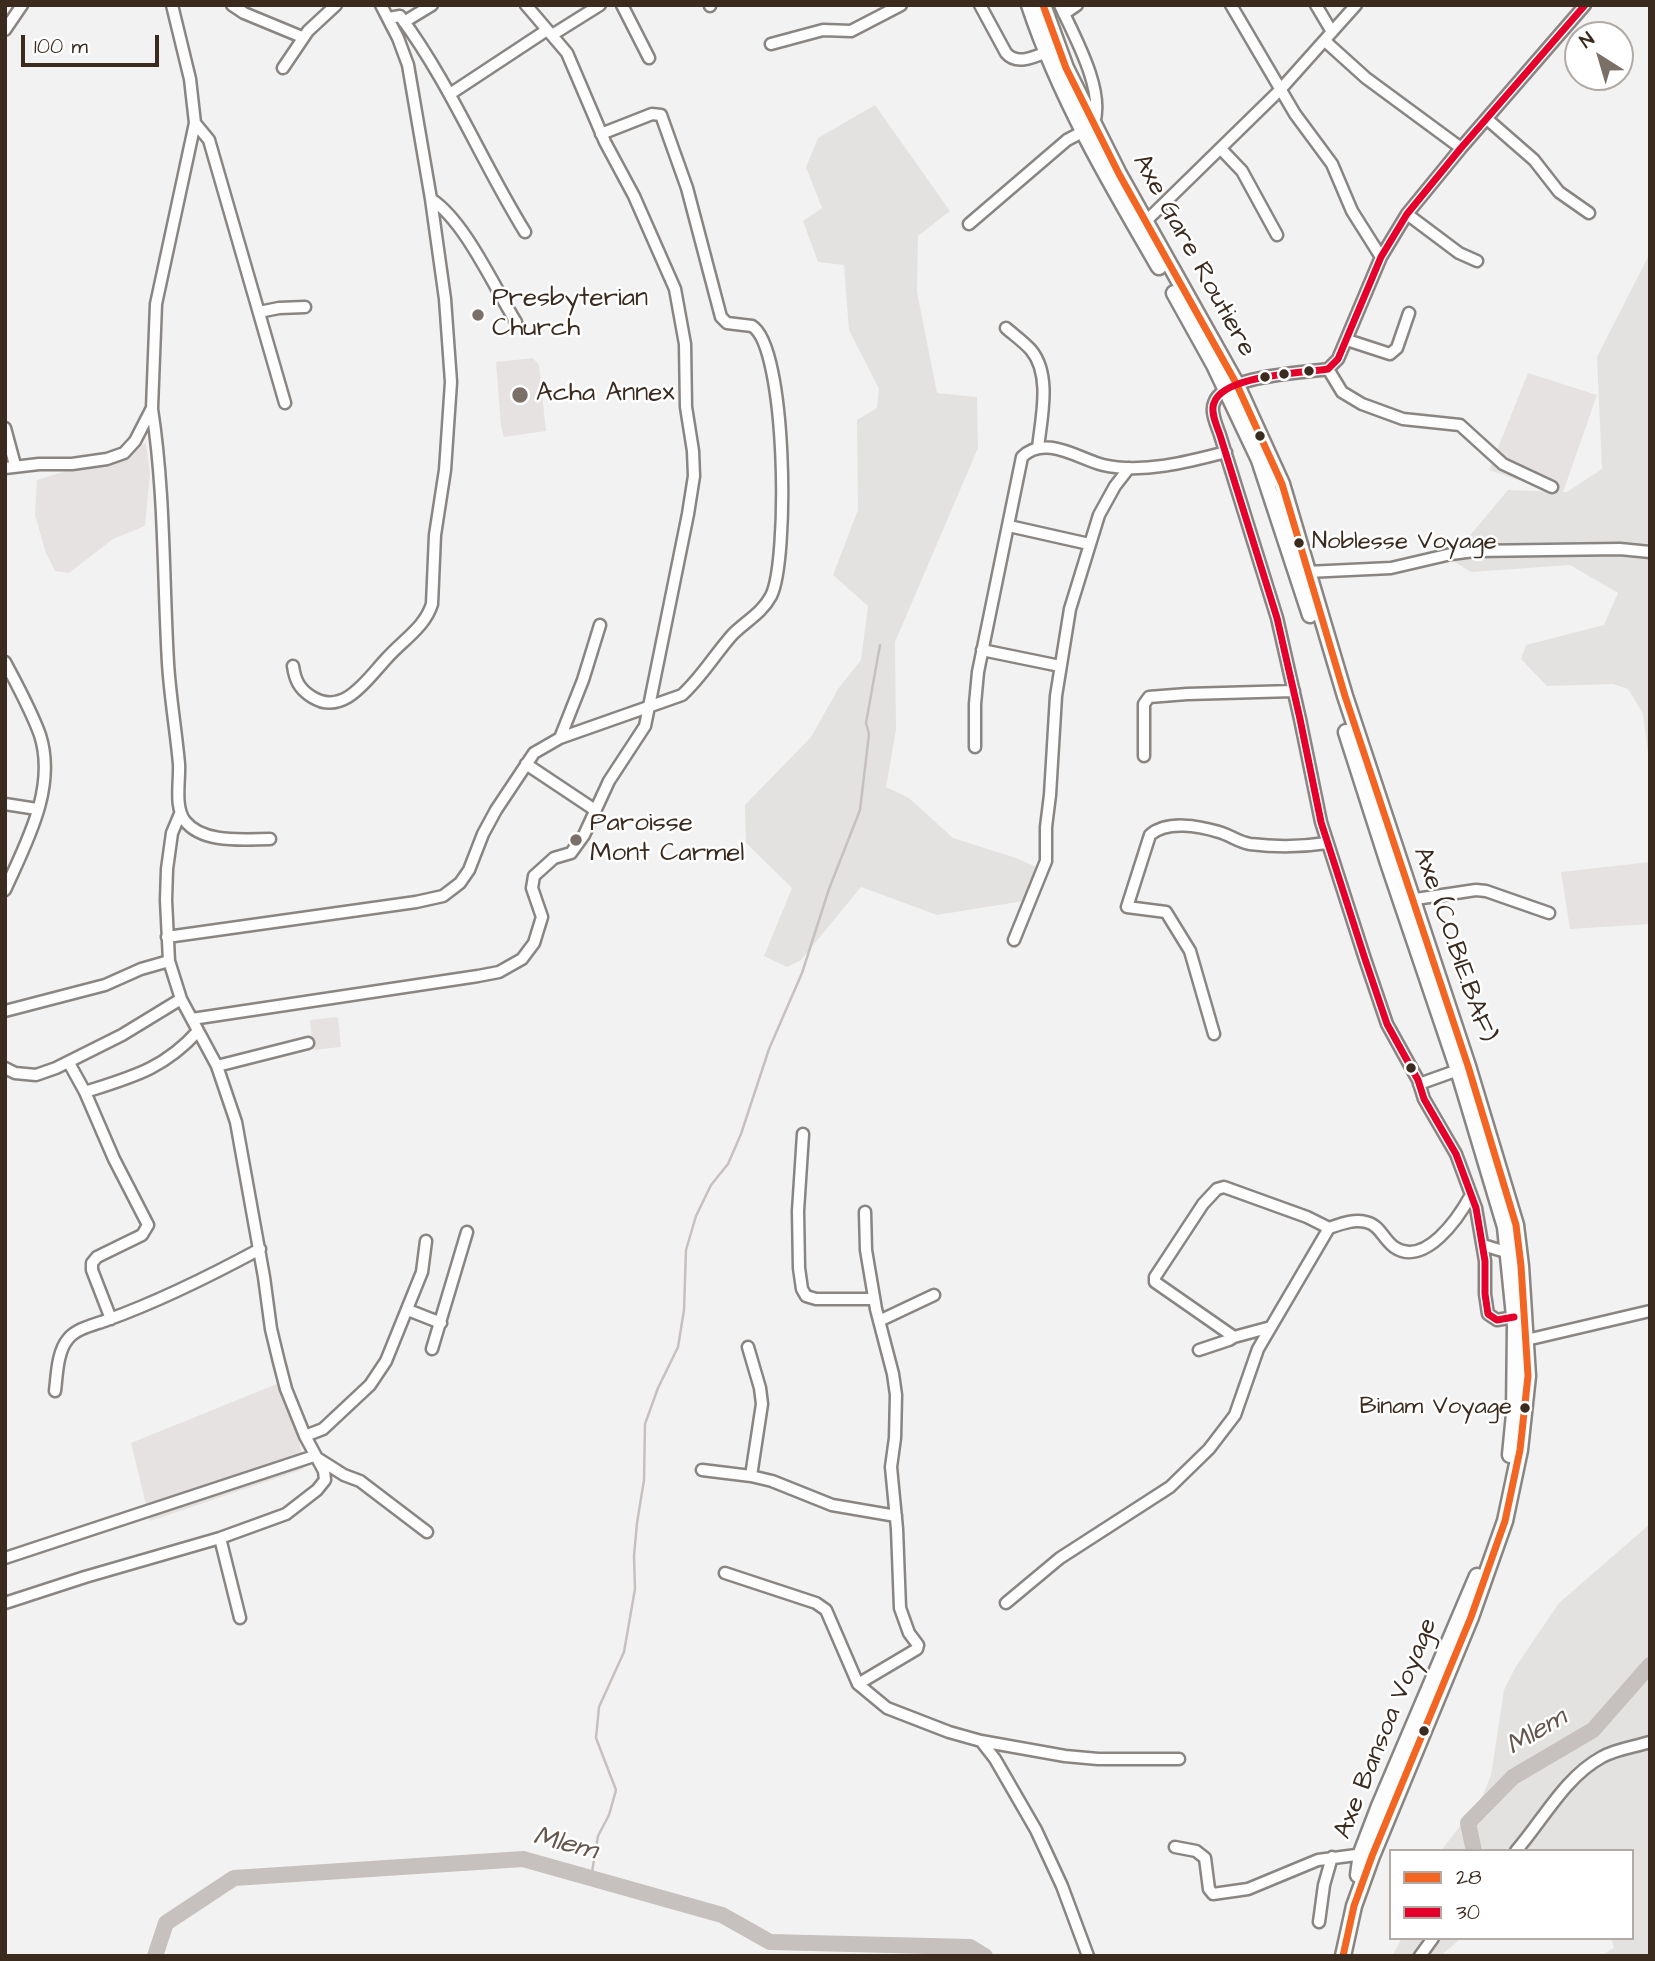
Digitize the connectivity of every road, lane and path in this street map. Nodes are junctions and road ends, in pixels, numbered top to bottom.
1 (22, 5) edge
2 (172, 5) edge
3 (232, 5) edge
4 (336, 5) edge
5 (381, 5) edge
6 (432, 5) edge
7 (526, 5) edge
8 (622, 5) edge
9 (901, 5) edge
10 (980, 5) edge
11 (1029, 5) edge
12 (1043, 5) edge
13 (1077, 5) edge
14 (1231, 5) edge
15 (1316, 5) edge
16 (1356, 5) edge
17 (1585, 5) edge
18 (594, 7) edge
19 (1062, 10) edge
20 (389, 18) junction
21 (404, 22) junction
22 (5, 30) edge
23 (1332, 32) junction
24 (549, 33) junction
25 (302, 37) junction
26 (1325, 41) junction
27 (771, 44) dead end
28 (1052, 49) junction
29 (649, 58) dead end
30 (283, 68) dead end
31 (1280, 90) junction
32 (450, 93) junction
33 (1487, 119) junction
34 (195, 123) junction
35 (1089, 127) junction
36 (601, 134) junction
37 (1461, 148) junction
38 (1221, 149) junction
39 (431, 200) junction
40 (1589, 213) dead end
41 (1407, 214) junction
42 (969, 224) dead end
43 (1141, 226) junction
44 (525, 232) dead end
45 (1277, 235) dead end
46 (1381, 257) junction
47 (1477, 261) dead end
48 (305, 307) dead end
49 (259, 312) junction
50 (1409, 313) dead end
51 (516, 322) dead end
52 (1006, 328) dead end
53 (1346, 340) junction
54 (1328, 369) junction
55 (1231, 386) junction
56 (285, 403) dead end
57 (152, 408) junction
58 (5, 428) edge
59 (1038, 448) junction
60 (1226, 452) junction
61 (10, 467) edge
62 (1129, 468) junction
63 (1552, 487) dead end
64 (1009, 526) junction
65 (1089, 544) junction
66 (1650, 552) edge
67 (1302, 573) junction
68 (600, 625) dead end
69 (982, 650) junction
70 (5, 662) edge
71 (293, 666) dead end
72 (1060, 666) junction
73 (1294, 691) junction
74 (648, 708) junction
75 (560, 738) junction
76 (975, 747) dead end
77 (1144, 756) dead end
78 (526, 764) junction
79 (5, 804) edge
80 (37, 809) junction
81 (596, 810) junction
82 (180, 814) junction
83 (271, 839) dead end
84 (1327, 843) junction
85 (5, 890) edge
86 (1407, 901) junction
87 (1549, 913) dead end
88 (167, 937) junction
89 (1014, 940) dead end
90 (169, 961) junction
91 (181, 999) junction
92 (5, 1011) edge
93 (192, 1019) junction
94 (198, 1031) junction
95 (1214, 1034) dead end
96 (308, 1043) dead end
97 (69, 1063) junction
98 (216, 1066) junction
99 (5, 1068) edge
100 (1463, 1068) junction
101 (1419, 1084) junction
102 (85, 1092) junction
103 (803, 1134) dead end
104 (1471, 1195) junction
105 (865, 1212) dead end
106 (1329, 1228) junction
107 (467, 1232) dead end
108 (426, 1241) dead end
109 (1483, 1245) junction
110 (260, 1249) junction
111 (1509, 1253) junction
112 (934, 1295) dead end
113 (874, 1298) junction
114 (408, 1310) junction
115 (1650, 1311) edge
116 (1514, 1317) junction
117 (111, 1319) junction
118 (879, 1321) junction
119 (441, 1322) junction
120 (1271, 1327) junction
121 (1234, 1337) junction
122 (1521, 1341) junction
123 (748, 1347) dead end
124 (432, 1349) dead end
125 (1199, 1350) dead end
126 (55, 1391) dead end
127 (305, 1436) junction
128 (314, 1456) junction
129 (702, 1471) dead end
130 (751, 1476) junction
131 (896, 1516) junction
132 (427, 1532) dead end
133 (220, 1538) junction
134 (5, 1558) edge
135 (725, 1573) dead end
136 (5, 1603) edge
137 (1006, 1603) dead end
138 (240, 1618) dead end
139 (858, 1684) junction
140 (981, 1741) junction
141 (1650, 1742) edge
142 (1179, 1759) dead end
143 (1175, 1847) dead end
144 (1518, 1849) edge
145 (1366, 1854) junction
146 (1332, 1857) junction
147 (1320, 1922) dead end
148 (1432, 1940) edge
149 (1088, 1956) edge
150 (1343, 1956) edge
151 (1420, 1956) edge

1 - 22 street
2 - 34 street
3 - 25 street
4 - 25 street
5 - 20 street
6 - 21 street
7 - 24 street
8 - 29 street
9 - 27 street
10 - 28 street
11 - 28 highway, Axe Gare Routiere
12 - 28 highway, Axe Gare Routiere
13 - 19 street
14 - 31 street
15 - 23 street
16 - 23 street
17 - 33 street
18 - 24 street
19 - 35 street
20 - 21 street
20 - 39 street
21 - 32 street
23 - 26 street
24 - 32 street
24 - 36 street
25 - 30 street
26 - 31 street
26 - 37 street
28 - 35 highway, Axe Gare Routiere
31 - 38 street
31 - 46 street
32 - 44 street
33 - 37 street
33 - 40 street
34 - 49 street
34 - 57 street
35 - 42 street
35 - 43 highway, Axe Gare Routiere
36 - 74 street
36 - 74 street
37 - 41 street
38 - 43 street
38 - 45 street
39 - 51 street
39 - 71 street
41 - 46 street
41 - 47 street
43 - 55 highway, Axe Gare Routiere
46 - 53 street
48 - 49 street
49 - 56 street
50 - 53 street
52 - 59 street
53 - 54 street
54 - 55 street
54 - 63 street
55 - 60 street
55 - 67 highway, Axe Gare Routiere
57 - 61 street
57 - 82 street
58 - 61 street
59 - 62 street
59 - 64 street
60 - 62 street
60 - 73 street
62 - 65 street
64 - 65 street
64 - 69 street
65 - 72 street
66 - 67 street
67 - 86 highway, Axe (CO.BIE.BAF)
68 - 75 street
69 - 72 street
69 - 76 street
70 - 80 street
72 - 89 street
73 - 77 street
73 - 84 street
74 - 75 street
74 - 81 street
75 - 78 street
78 - 81 street
78 - 88 street
79 - 80 street
80 - 85 street
81 - 93 street
82 - 83 street
82 - 88 street
84 - 95 street
84 - 101 street
86 - 87 street
86 - 100 highway, Axe (CO.BIE.BAF)
88 - 90 street
90 - 91 street
90 - 92 street
91 - 93 street
91 - 97 street
93 - 94 street
94 - 98 street
94 - 102 street
96 - 98 street
97 - 99 street
97 - 102 street
98 - 110 street
100 - 101 street
100 - 111 highway, Axe (CO.BIE.BAF)
100 - 122 highway, Axe (CO.BIE.BAF)
101 - 104 street
102 - 117 street
103 - 113 street
104 - 106 street
104 - 109 street
105 - 113 street
106 - 120 street
106 - 121 street
107 - 119 street
108 - 114 street
109 - 111 street
109 - 116 street
110 - 117 street
110 - 127 street
111 - 116 highway, Axe (CO.BIE.BAF)
112 - 118 street
113 - 118 street
114 - 119 street
114 - 127 street
115 - 122 street
116 - 122 highway, Axe (CO.BIE.BAF)
117 - 126 street
118 - 131 street
119 - 124 street
120 - 121 street
120 - 137 street
121 - 125 street
122 - 145 highway, Axe Bansoa Voyage
123 - 130 street
127 - 128 street
128 - 132 street
128 - 133 street
128 - 134 street
129 - 130 street
130 - 131 street
131 - 139 street
133 - 136 street
133 - 138 street
135 - 139 street
139 - 140 street
140 - 142 street
140 - 149 street
141 - 144 street
143 - 146 street
145 - 146 street
145 - 150 highway, Axe Bansoa Voyage
146 - 147 street
148 - 151 street

